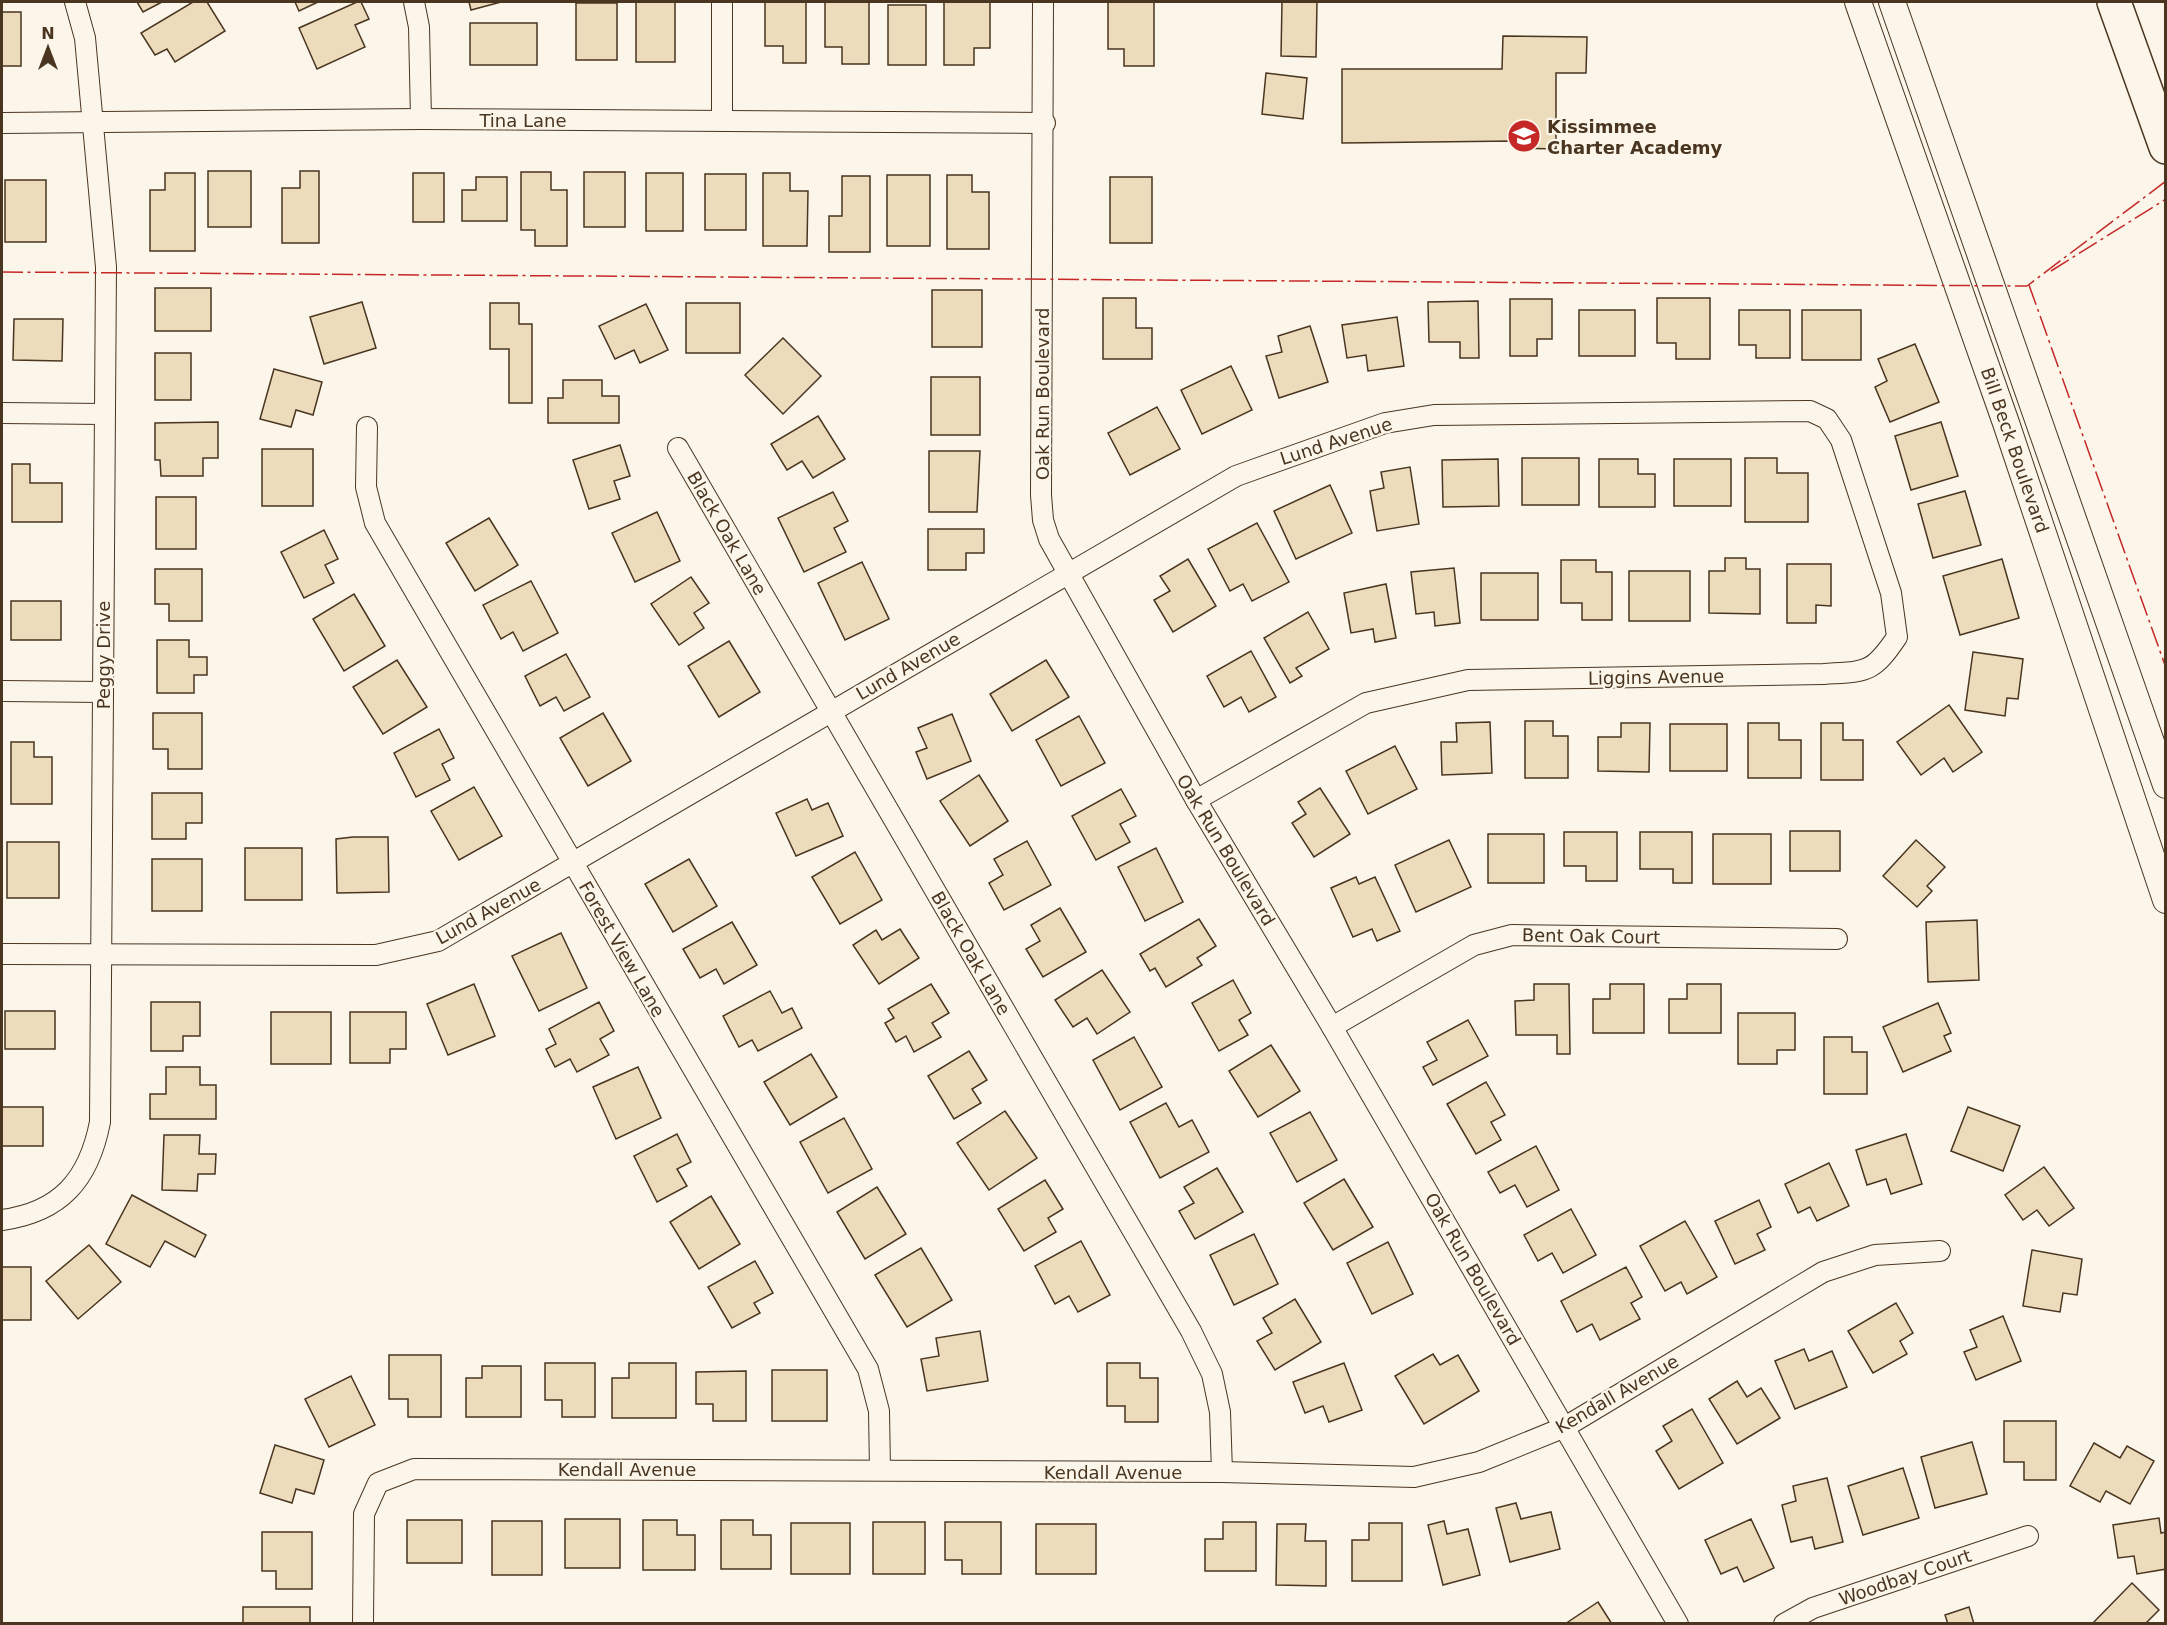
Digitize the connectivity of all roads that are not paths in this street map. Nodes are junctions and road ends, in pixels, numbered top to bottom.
1 (75, 2) edge
2 (414, 2) edge
3 (722, 2) edge
4 (1043, 2) edge
5 (1858, 2) edge
6 (1892, 2) edge
7 (2114, 2) edge
8 (421, 119) junction
9 (722, 121) junction
10 (94, 122) junction
11 (2, 123) edge
12 (1045, 123) junction
13 (2166, 147) edge
14 (2, 413) edge
15 (104, 414) junction
16 (1827, 419) joint
17 (367, 427) dead end
18 (678, 448) dead end
19 (1068, 574) junction
20 (2, 691) edge
21 (103, 692) junction
22 (830, 711) junction
23 (2166, 785) edge
24 (1196, 801) junction
25 (572, 863) junction
26 (2166, 900) edge
27 (1838, 939) dead end
28 (2, 954) edge
29 (100, 955) junction
30 (1332, 1027) junction
31 (2, 1220) edge
32 (1940, 1251) dead end
33 (1565, 1427) junction
34 (880, 1470) junction
35 (1222, 1472) junction
36 (2028, 1536) dead end
37 (363, 1623) edge
38 (1678, 1623) edge
39 (1784, 1623) edge

1 - 10 street, Peggy Drive
2 - 8 street
3 - 9 street
4 - 12 street, Oak Run Boulevard
5 - 26 street, Bill Beck Boulevard
6 - 23 street, Bill Beck Boulevard
7 - 13 highway
8 - 9 street, Tina Lane
8 - 10 street, Tina Lane
9 - 12 street, Tina Lane
10 - 11 street, Tina Lane
10 - 15 street, Peggy Drive
12 - 19 street, Oak Run Boulevard
14 - 15 street
15 - 21 street, Peggy Drive
16 - 19 street, Lund Avenue
16 - 24 street, Liggins Avenue
17 - 25 street, Forest View Lane
18 - 22 street, Black Oak Lane
19 - 22 street, Lund Avenue
19 - 24 street, Oak Run Boulevard
20 - 21 street
21 - 29 street, Peggy Drive
22 - 25 street, Lund Avenue
22 - 35 street, Black Oak Lane
24 - 30 street, Oak Run Boulevard
25 - 29 street, Lund Avenue
25 - 34 street, Forest View Lane
27 - 30 street, Bent Oak Court
28 - 29 street, Lund Avenue
29 - 31 street, Peggy Drive
30 - 33 street, Oak Run Boulevard
32 - 33 street, Kendall Avenue
33 - 35 street, Kendall Avenue
33 - 38 street, Oak Run Boulevard
34 - 35 street, Kendall Avenue
34 - 37 street, Kendall Avenue
36 - 39 street, Woodbay Court

